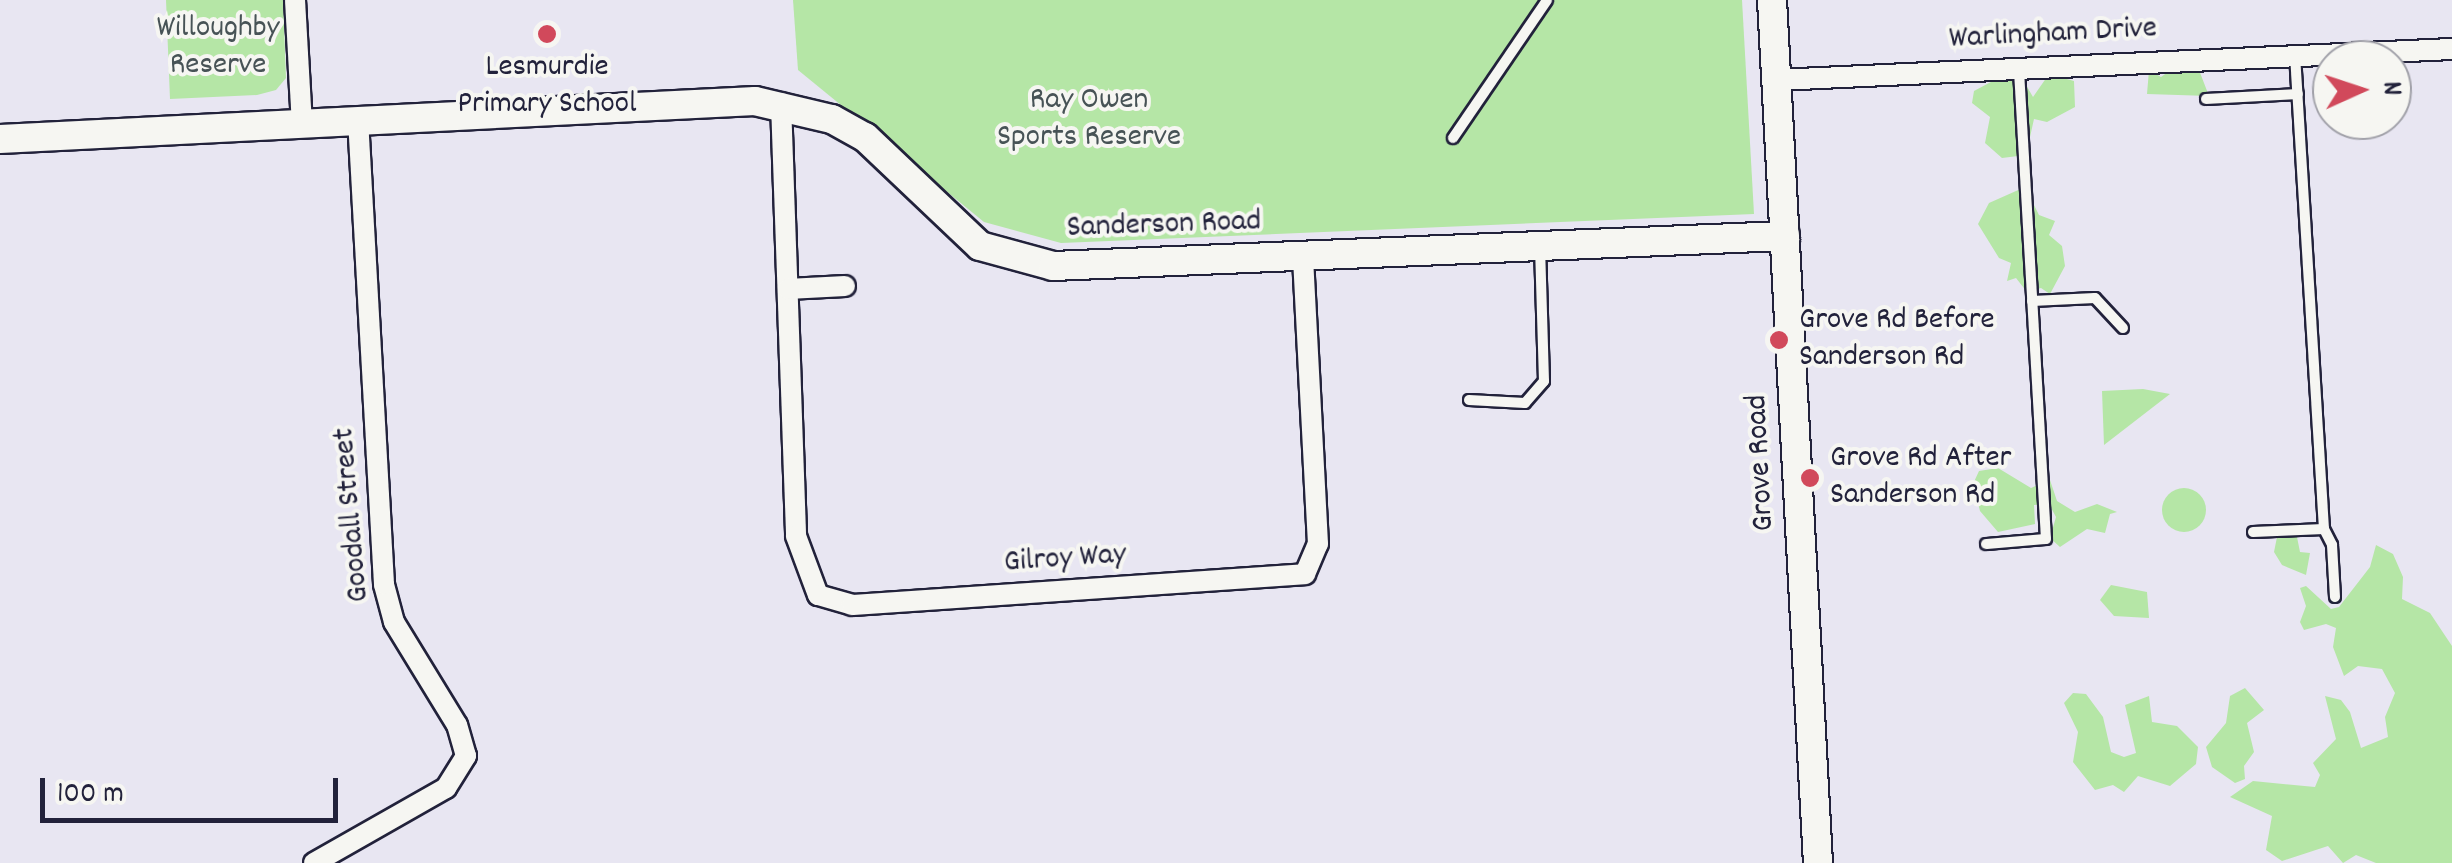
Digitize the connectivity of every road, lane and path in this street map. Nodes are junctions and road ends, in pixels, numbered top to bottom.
1 (295, 0) edge
2 (1546, 0) edge
3 (1772, 0) edge
4 (2452, 49) edge
5 (2295, 54) junction
6 (2019, 67) junction
7 (1777, 80) junction
8 (2298, 94) junction
9 (2206, 99) dead end
10 (782, 103) junction
11 (358, 121) junction
12 (302, 124) junction
13 (1453, 138) dead end
14 (0, 140) edge
15 (1785, 236) junction
16 (1540, 246) junction
17 (1303, 256) junction
18 (845, 286) dead end
19 (788, 289) junction
20 (2032, 301) junction
21 (2123, 328) dead end
22 (1469, 400) dead end
23 (2324, 529) junction
24 (2253, 532) dead end
25 (1986, 544) dead end
26 (2335, 597) dead end
27 (314, 863) edge
28 (1818, 863) edge

1 - 12 street
2 - 13 lane
3 - 7 street, Grove Road
4 - 5 street, Warlingham Drive
5 - 6 street, Warlingham Drive
5 - 8 lane
6 - 7 street, Warlingham Drive
6 - 20 lane
7 - 15 street, Grove Road
8 - 9 lane
8 - 23 lane
10 - 11 street, Sanderson Road
10 - 17 street, Sanderson Road
10 - 19 street, Gilroy Way
11 - 12 street, Sanderson Road
11 - 27 street, Goodall Street
12 - 14 street, Sanderson Road
15 - 16 street, Sanderson Road
15 - 28 street, Grove Road
16 - 17 street, Sanderson Road
16 - 22 lane
17 - 19 street, Gilroy Way
18 - 19 street
20 - 21 lane
20 - 25 lane
23 - 24 lane
23 - 26 lane

